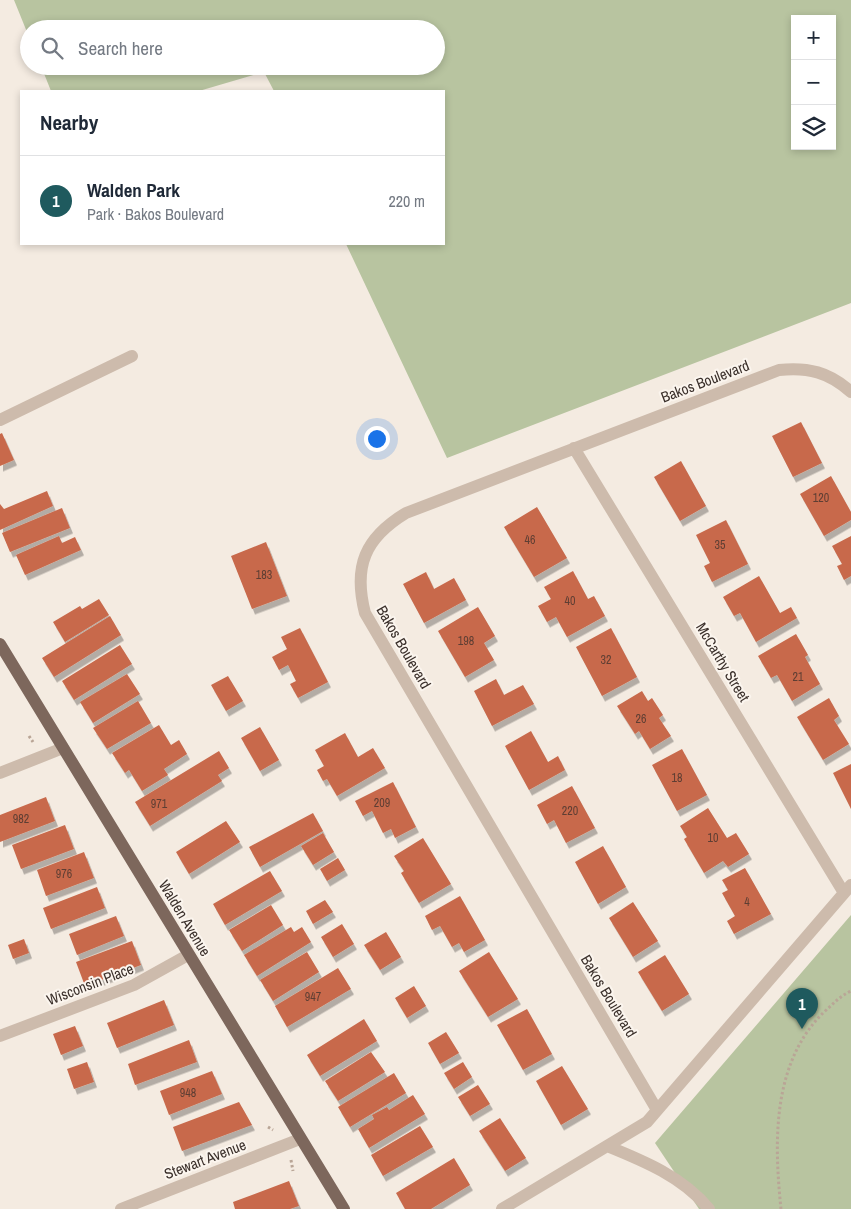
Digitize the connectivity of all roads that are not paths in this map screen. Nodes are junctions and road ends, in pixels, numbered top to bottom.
1 (132, 356) dead end
2 (851, 392) edge
3 (0, 420) edge
4 (574, 448) junction
5 (0, 644) edge
6 (63, 748) junction
7 (0, 773) edge
8 (848, 889) edge
9 (188, 955) junction
10 (0, 1036) edge
11 (657, 1110) junction
12 (300, 1139) junction
13 (607, 1146) junction
14 (121, 1209) edge
15 (344, 1209) edge
16 (502, 1209) edge
17 (709, 1209) edge

1 - 3 street
2 - 4 street, Bakos Boulevard
4 - 8 street, McCarthy Street
4 - 11 street, Bakos Boulevard
5 - 6 main road, Walden Avenue
6 - 7 street
6 - 9 main road, Walden Avenue
8 - 11 street
9 - 10 street, Wisconsin Place
9 - 12 main road, Walden Avenue
11 - 13 street
12 - 14 street, Stewart Avenue
12 - 15 main road, Walden Avenue
13 - 16 street
13 - 17 street

